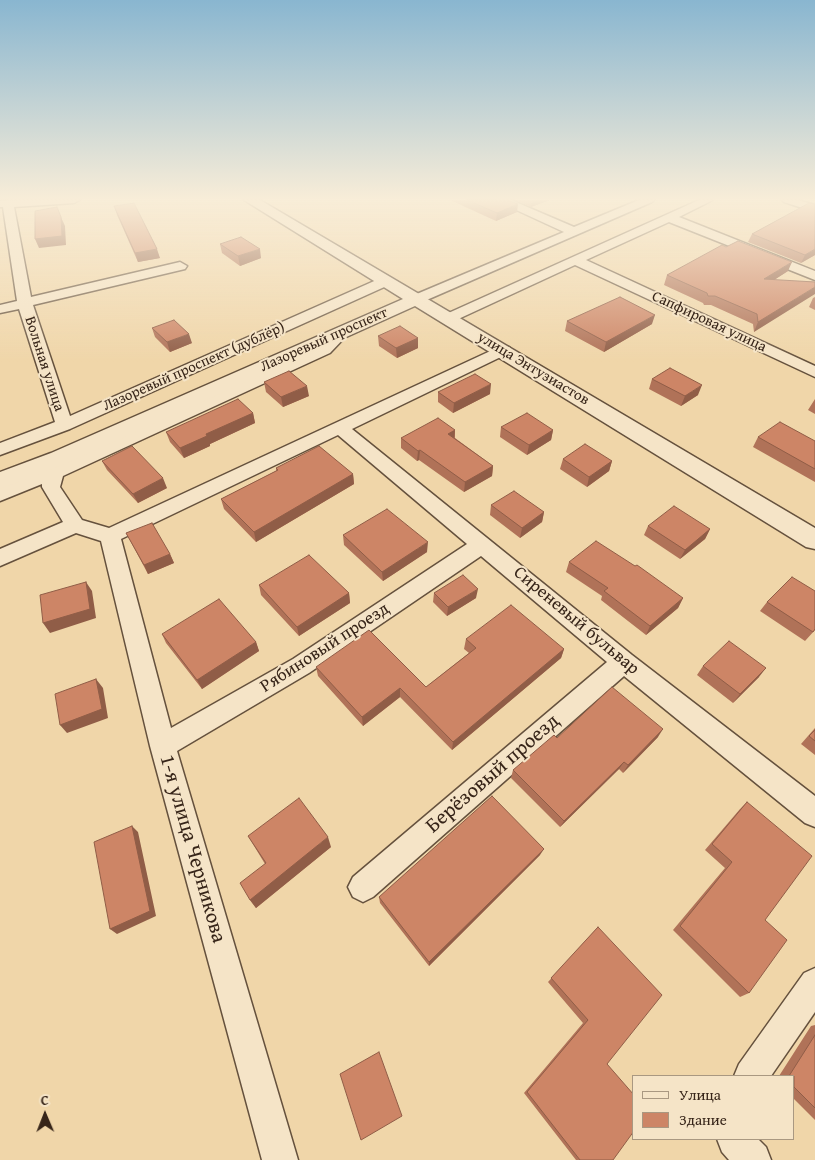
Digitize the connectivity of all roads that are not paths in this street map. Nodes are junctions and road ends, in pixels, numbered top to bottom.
1 (15, 254) edge
2 (341, 254) edge
3 (516, 254) edge
4 (588, 254) edge
5 (761, 254) edge
6 (575, 260) junction
7 (180, 266) dead end
8 (815, 276) edge
9 (386, 281) junction
10 (412, 296) junction
11 (25, 304) junction
12 (0, 309) edge
13 (449, 318) junction
14 (343, 332) junction
15 (504, 350) junction
16 (815, 372) edge
17 (64, 425) junction
18 (339, 428) junction
19 (0, 449) edge
20 (0, 469) edge
21 (55, 472) junction
22 (0, 481) edge
23 (0, 494) edge
24 (76, 525) junction
25 (110, 536) junction
26 (815, 540) edge
27 (484, 544) junction
28 (0, 558) edge
29 (624, 662) junction
30 (163, 746) junction
31 (815, 813) edge
32 (363, 887) dead end
33 (815, 984) edge
34 (752, 1075) edge
35 (736, 1140) edge
36 (280, 1160) edge
37 (753, 1160) edge

1 - 11 street, Вольная улица
2 - 9 street, улица Энтузиастов
3 - 10 street, Лазоревый проспект
4 - 6 street
5 - 8 street
6 - 13 street
6 - 16 street, Сапфировая улица
7 - 11 street, Вольная улица
9 - 10 street, улица Энтузиастов
9 - 17 street, Лазоревый проспект (дублёр)
10 - 13 street, улица Энтузиастов
10 - 14 street, Лазоревый проспект
10 - 20 street, Лазоревый проспект
11 - 12 street, Вольная улица
11 - 17 street, Вольная улица
13 - 15 street, улица Энтузиастов
14 - 21 street
14 - 22 street, Лазоревый проспект
15 - 18 street
15 - 26 street, улица Энтузиастов
17 - 19 street, Лазоревый проспект (дублёр)
18 - 25 street
18 - 27 street, Сиреневый бульвар
21 - 23 street
21 - 24 street
24 - 25 street
24 - 28 street
25 - 30 street, 1-я улица Черникова
27 - 29 street, Сиреневый бульвар
27 - 30 street, Рябиновый проезд
29 - 31 street, Сиреневый бульвар
29 - 32 street, Берёзовый проезд
30 - 36 street, 1-я улица Черникова
33 - 34 street
35 - 37 street

